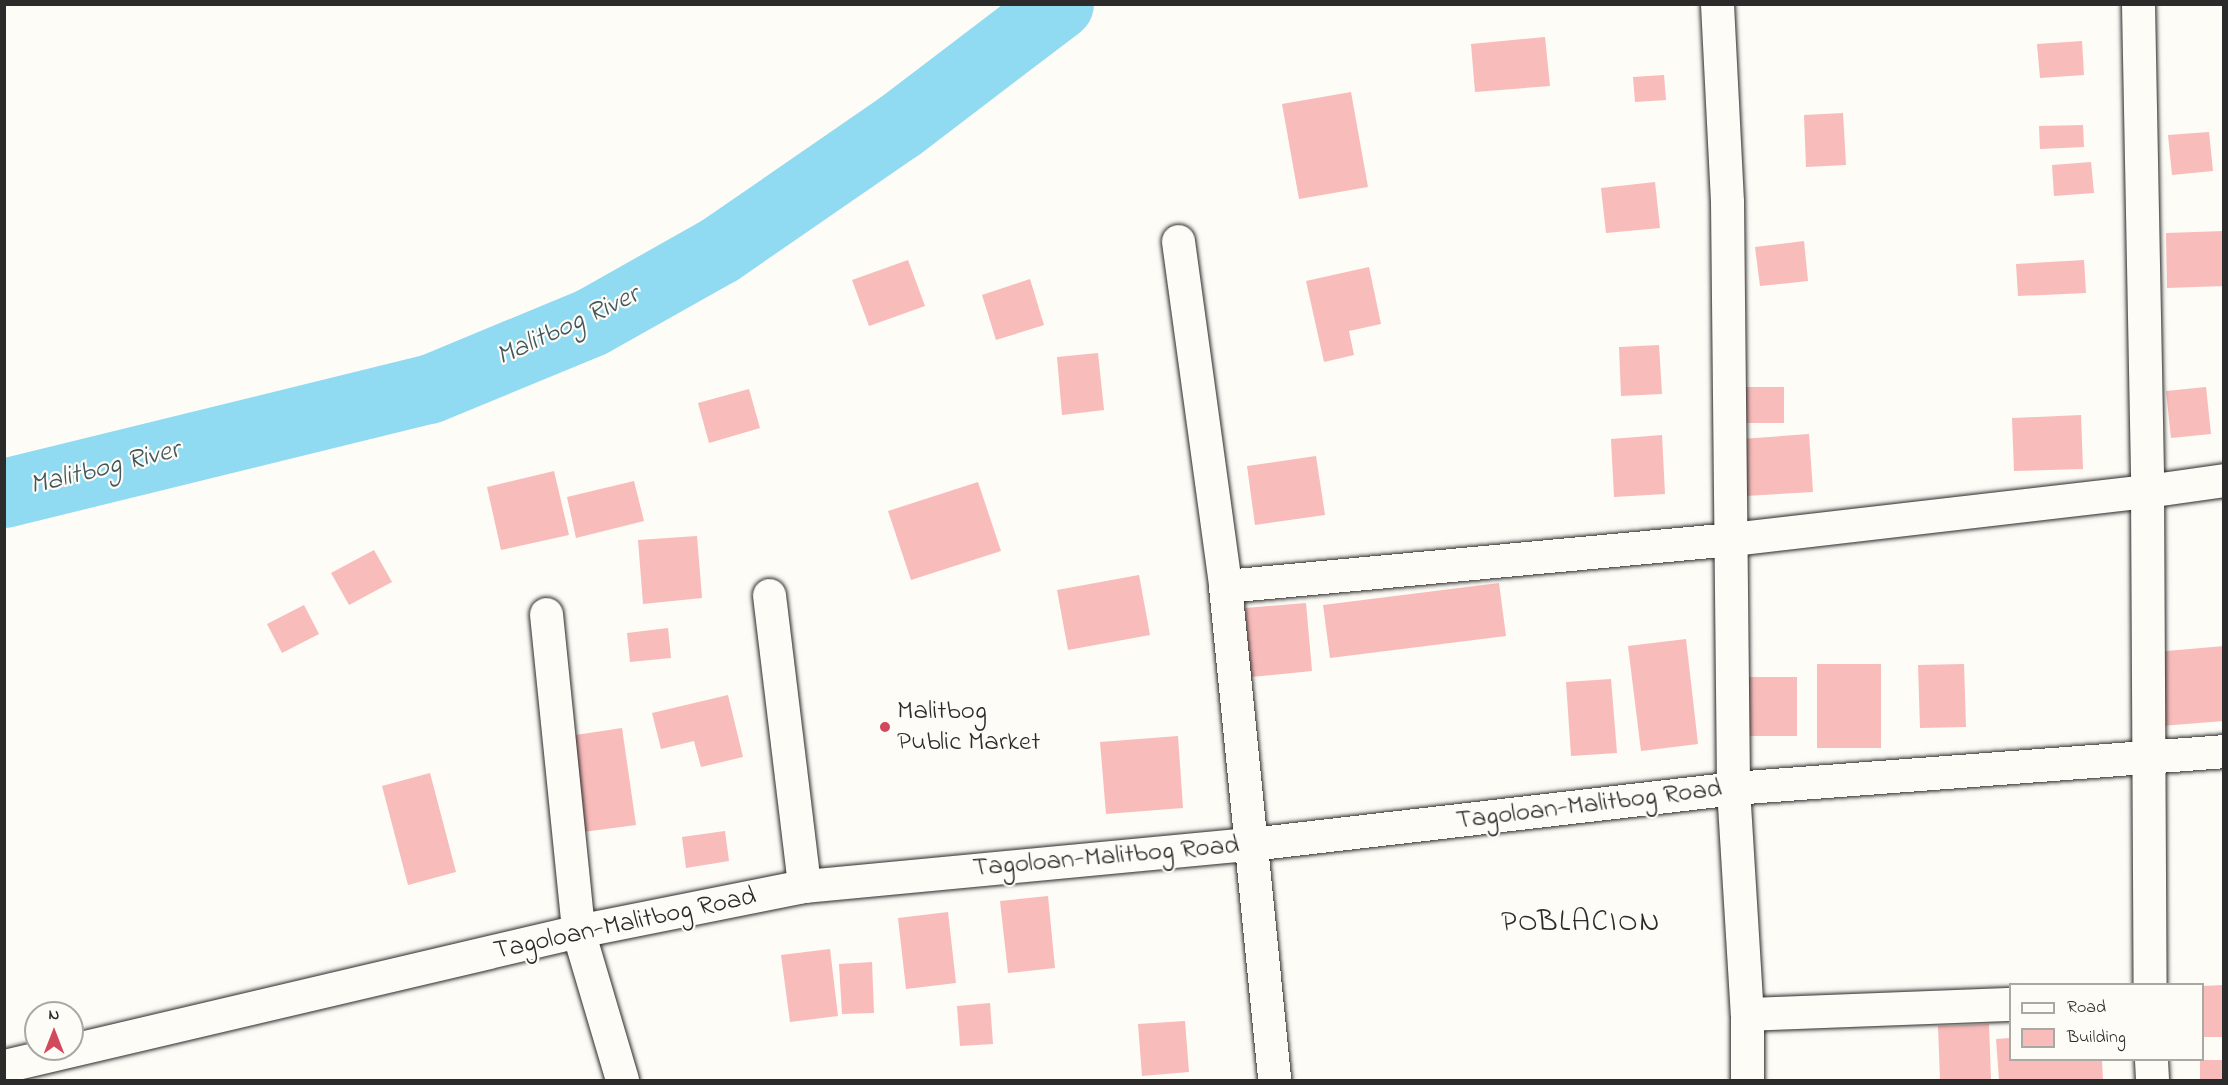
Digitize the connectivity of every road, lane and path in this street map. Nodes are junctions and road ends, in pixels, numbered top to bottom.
1 (1717, 4) edge
2 (2138, 4) edge
3 (1178, 242) dead end
4 (2223, 480) edge
5 (2147, 491) junction
6 (1732, 539) junction
7 (1225, 586) junction
8 (769, 595) dead end
9 (546, 614) dead end
10 (2223, 751) edge
11 (2147, 754) junction
12 (1733, 788) junction
13 (1251, 844) junction
14 (804, 886) junction
15 (578, 932) junction
16 (2150, 983) edge
17 (2009, 1004) edge
18 (1747, 1014) junction
19 (2151, 1061) edge
20 (6, 1071) edge
21 (622, 1080) edge
22 (1274, 1080) edge
23 (1747, 1080) edge
24 (2152, 1080) edge

1 - 6 street
2 - 5 street
3 - 7 street
4 - 5 street
5 - 6 street
5 - 11 street
6 - 7 street
6 - 12 street
7 - 13 street
8 - 14 street
9 - 15 street
10 - 11 street, Tagoloan-Malitbog Road
11 - 12 street, Tagoloan-Malitbog Road
11 - 16 street
12 - 13 street, Tagoloan-Malitbog Road
12 - 18 street
13 - 14 street, Tagoloan-Malitbog Road
13 - 22 street
14 - 15 street, Tagoloan-Malitbog Road
15 - 20 street, Tagoloan-Malitbog Road
15 - 21 street
17 - 18 street
18 - 23 street
19 - 24 street

